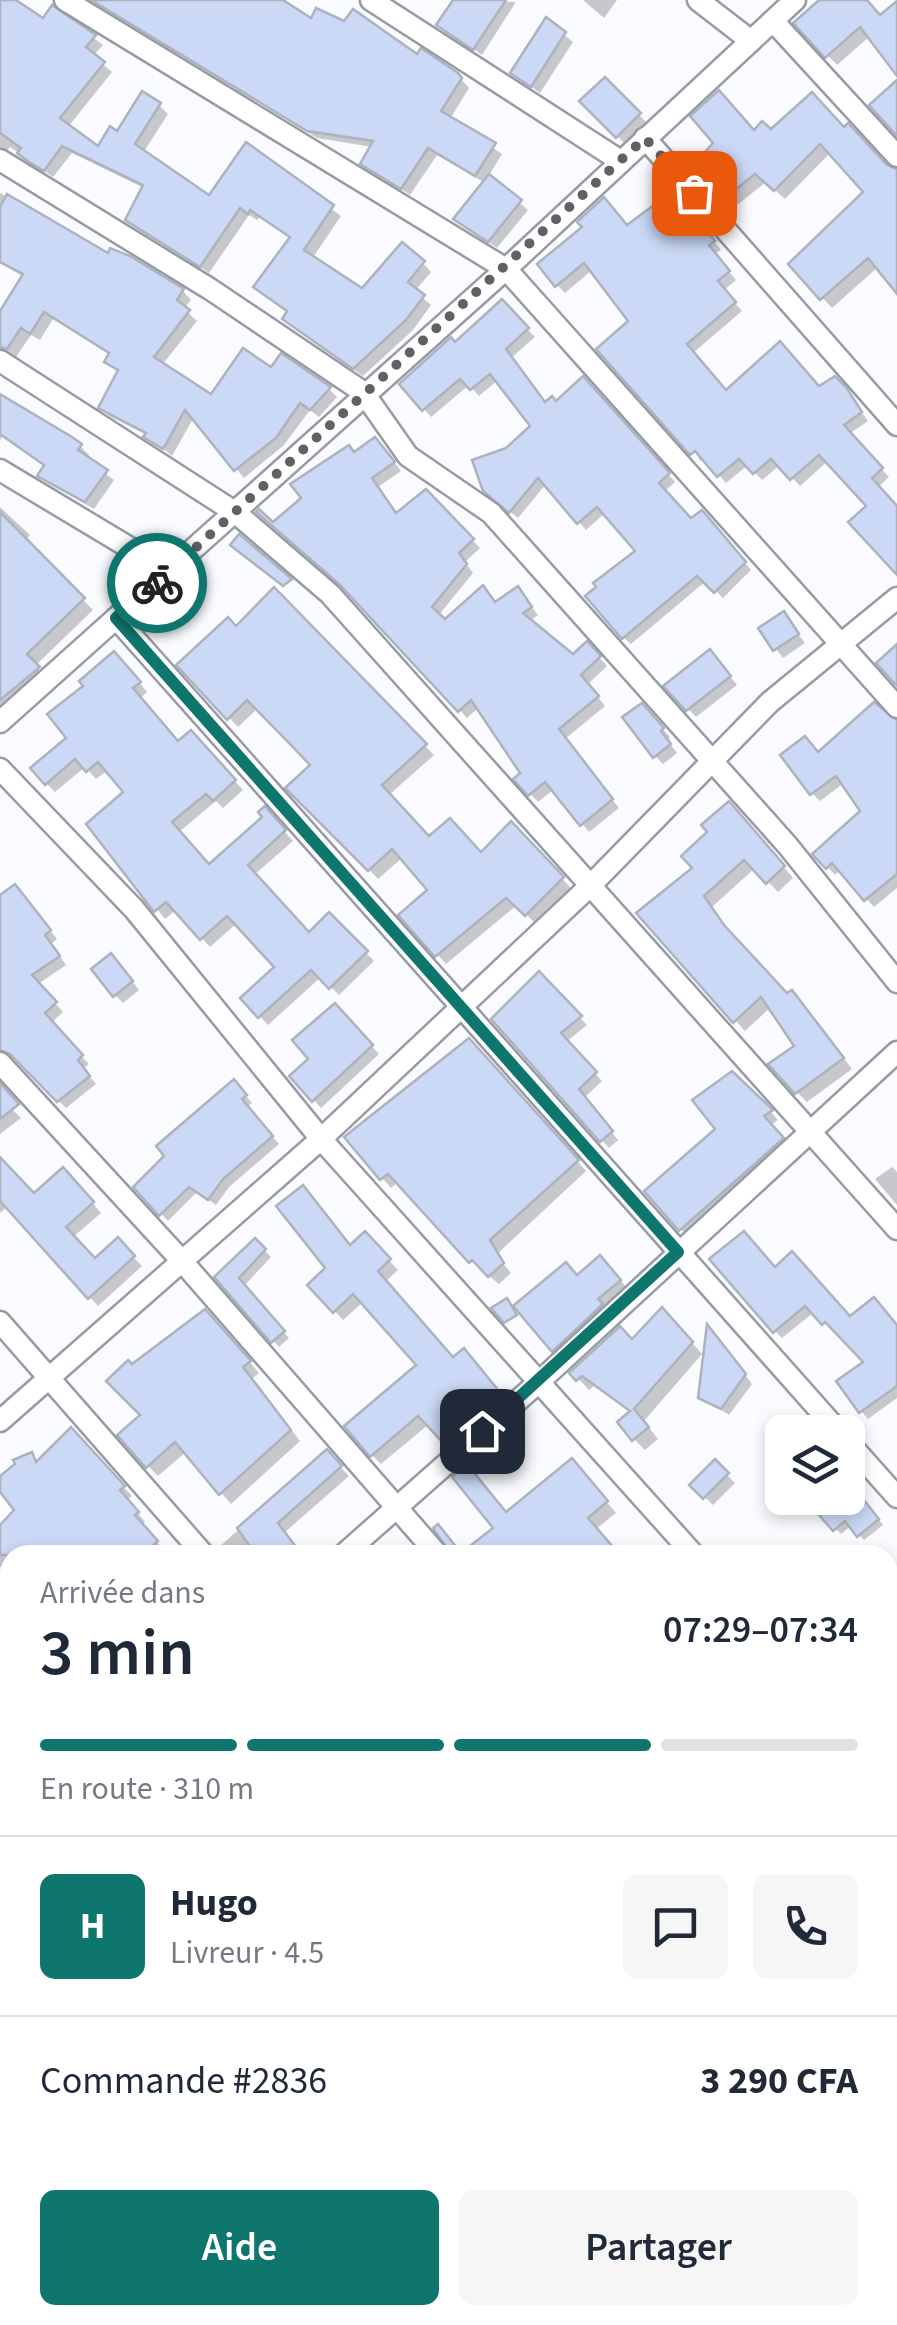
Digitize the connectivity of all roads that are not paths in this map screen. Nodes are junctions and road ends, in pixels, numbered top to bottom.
1 (65, 0) edge
2 (372, 0) edge
3 (698, 0) edge
4 (795, 0) edge
5 (773, 21) junction
6 (750, 41) junction
7 (645, 138) junction
8 (897, 156) edge
9 (0, 160) edge
10 (619, 160) junction
11 (506, 269) junction
12 (0, 361) edge
13 (363, 392) junction
14 (897, 425) edge
15 (0, 470) edge
16 (236, 512) junction
17 (170, 572) junction
18 (897, 598) edge
19 (116, 618) junction
20 (841, 646) junction
21 (897, 707) edge
22 (0, 722) edge
23 (710, 764) junction
24 (0, 769) edge
25 (591, 886) junction
26 (897, 982) edge
27 (461, 1004) junction
28 (897, 1052) edge
29 (0, 1063) edge
30 (811, 1131) junction
31 (321, 1139) junction
32 (897, 1229) edge
33 (678, 1252) junction
34 (181, 1260) junction
35 (0, 1322) edge
36 (50, 1378) junction
37 (540, 1381) junction
38 (824, 1415) edge
39 (0, 1422) edge
40 (865, 1461) edge
41 (897, 1497) edge
42 (396, 1507) junction
43 (195, 1545) edge
44 (354, 1545) edge
45 (429, 1545) edge
46 (685, 1545) edge

1 - 11 street
2 - 10 street
3 - 6 street
4 - 5 street
5 - 6 street
5 - 8 street
6 - 7 street
7 - 10 street
7 - 14 street
9 - 13 street
10 - 11 street
11 - 13 street
11 - 20 street
12 - 16 street
13 - 16 street
13 - 23 street
15 - 17 street
16 - 17 street
16 - 25 street
17 - 19 street
18 - 20 street
19 - 22 street
19 - 27 street
20 - 21 street
20 - 23 street
23 - 25 street
23 - 26 street
24 - 31 street
25 - 27 street
25 - 30 street
27 - 31 street
27 - 33 street
28 - 30 street
29 - 34 street
30 - 32 street
30 - 33 street
31 - 34 street
31 - 37 street
33 - 37 street
33 - 38 street
34 - 36 street
34 - 42 street
35 - 36 street
36 - 39 street
36 - 43 street
37 - 42 street
37 - 46 street
40 - 41 street
42 - 44 street
42 - 45 street

